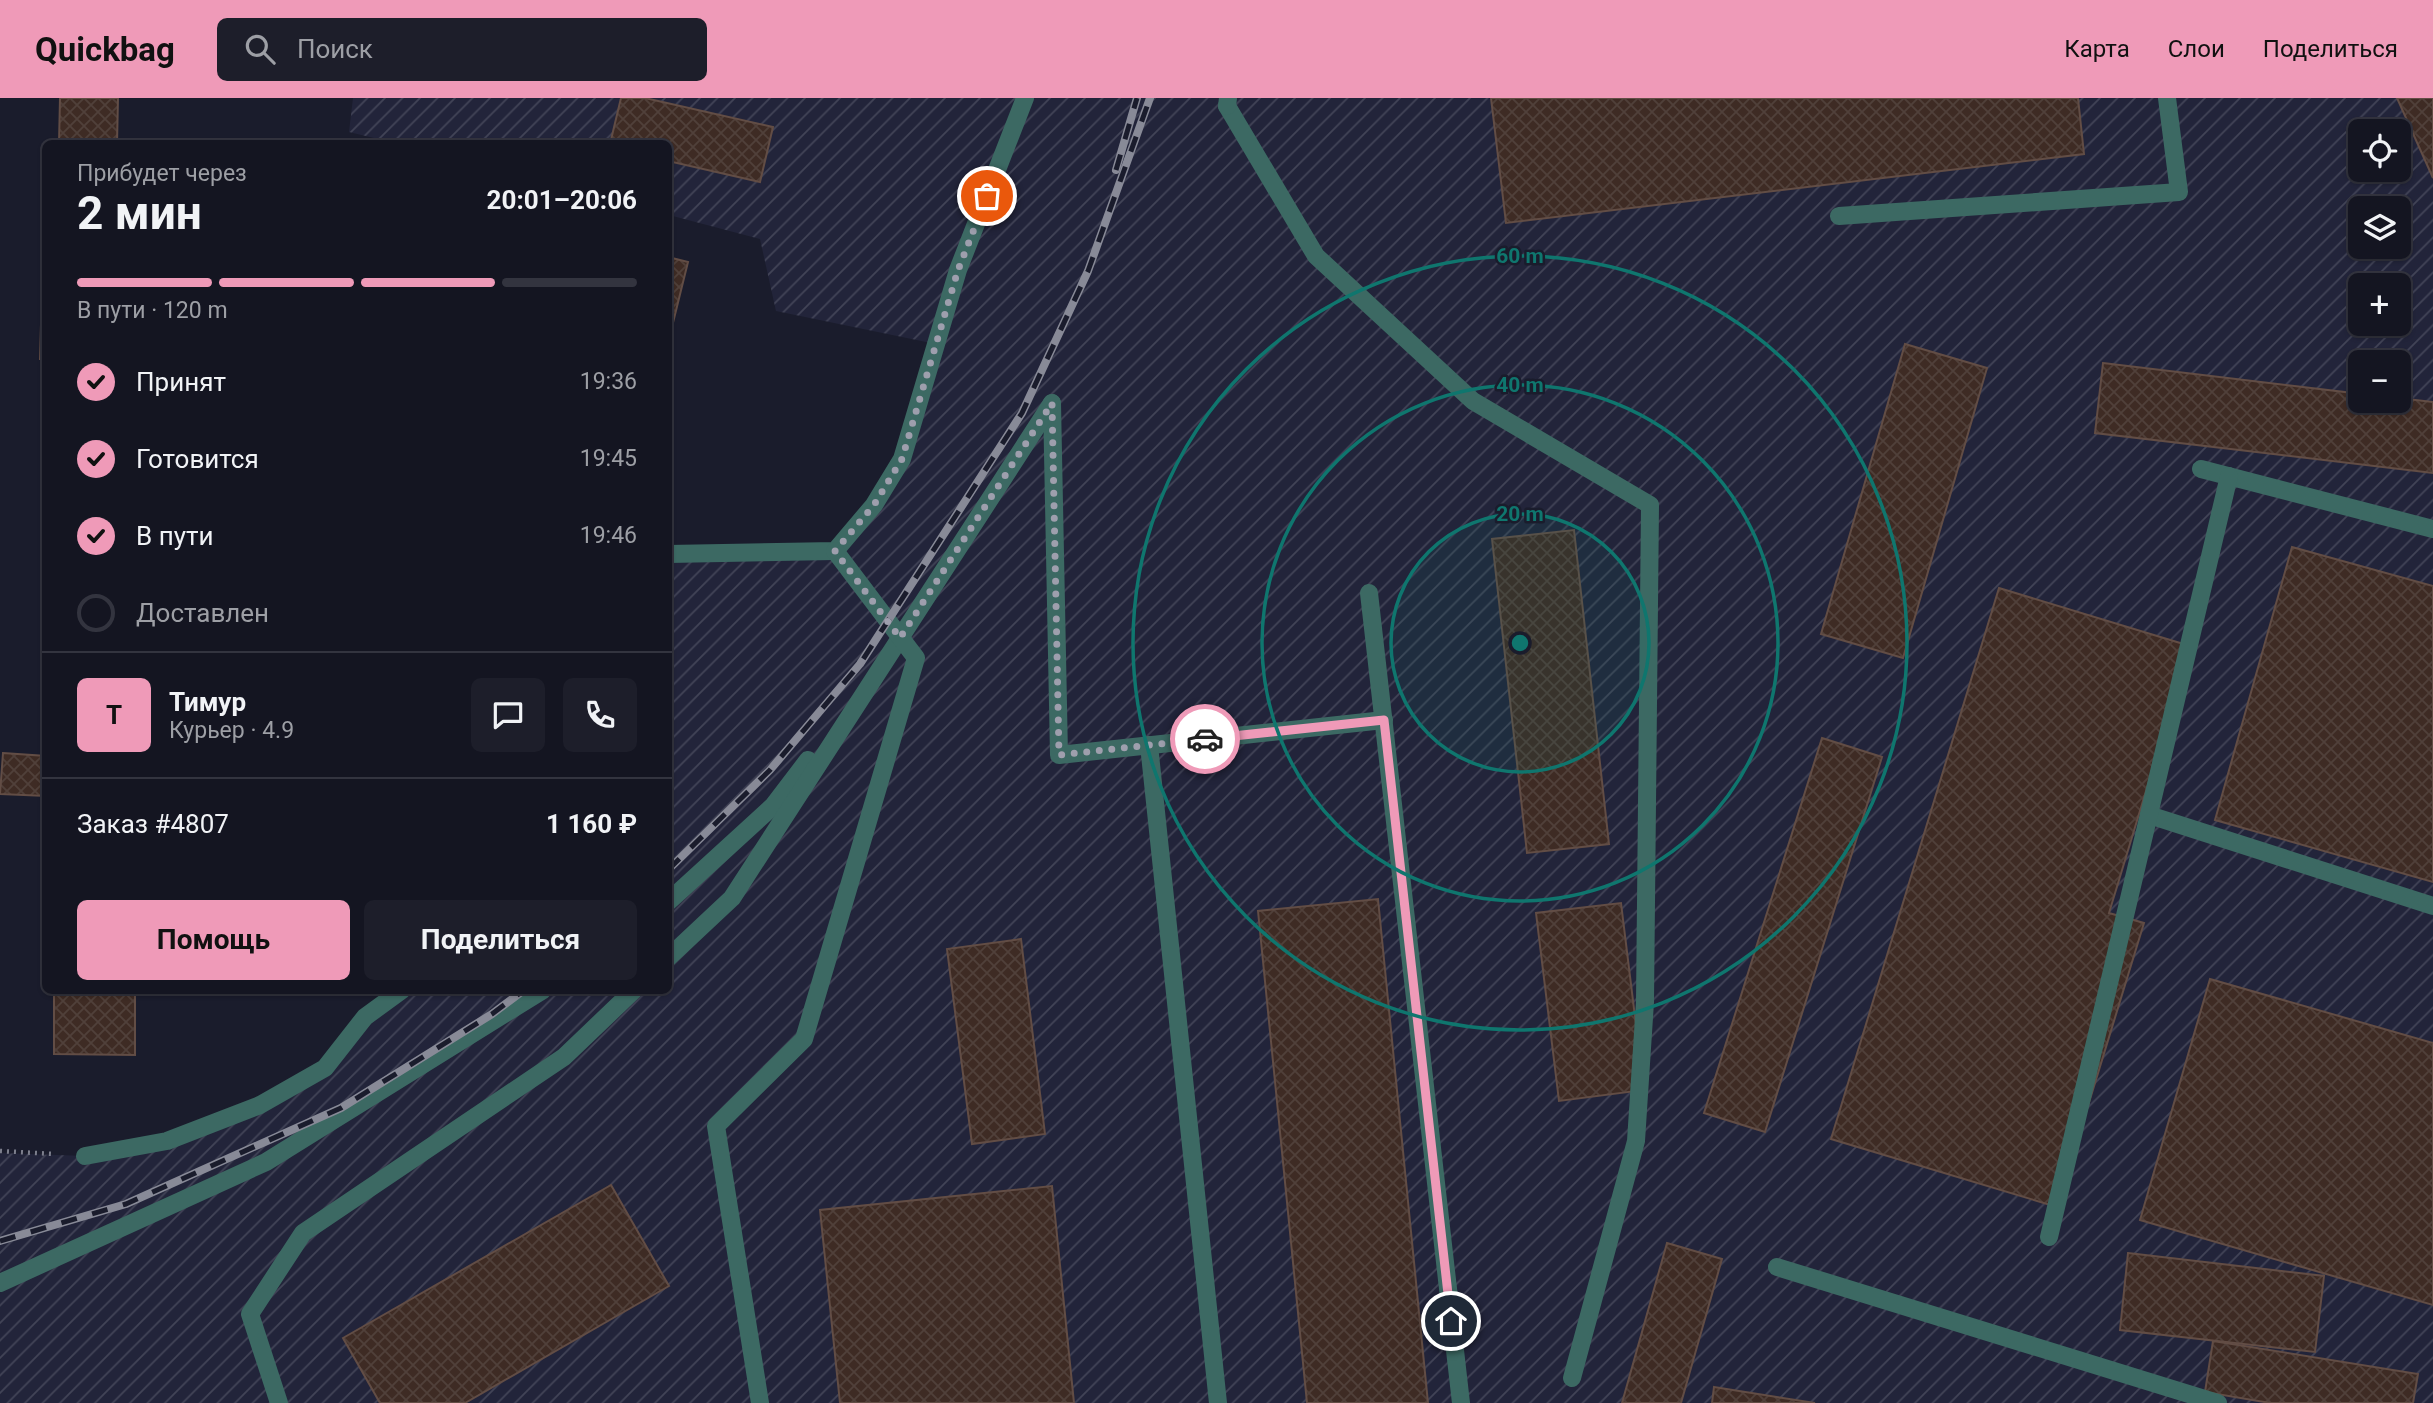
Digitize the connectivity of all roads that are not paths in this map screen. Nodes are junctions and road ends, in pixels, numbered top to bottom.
1 (1025, 98) edge
2 (2167, 98) edge
3 (1227, 102) edge
4 (1839, 216) dead end
5 (2201, 469) dead end
6 (2229, 476) junction
7 (2433, 529) edge
8 (835, 551) junction
9 (672, 554) edge
10 (1369, 593) dead end
11 (895, 644) junction
12 (1384, 720) junction
13 (1149, 745) junction
14 (2149, 815) junction
15 (672, 898) edge
16 (2433, 906) edge
17 (672, 954) edge
18 (397, 994) edge
19 (537, 994) edge
20 (630, 994) edge
21 (85, 1156) road end
22 (2049, 1237) dead end
23 (1777, 1267) dead end
24 (0, 1283) edge
25 (1572, 1378) dead end
26 (279, 1403) edge
27 (760, 1403) edge
28 (1218, 1403) edge
29 (1461, 1403) edge
30 (2218, 1403) edge

1 - 8 lane
2 - 4 lane
3 - 25 lane
5 - 6 lane
6 - 7 lane
6 - 14 lane
8 - 9 lane
8 - 11 lane
10 - 12 lane
11 - 13 lane
11 - 15 lane
11 - 17 lane
11 - 27 lane
12 - 13 lane
12 - 29 lane
13 - 28 lane
14 - 16 lane
14 - 22 lane
18 - 21 lane
19 - 24 lane
20 - 26 lane
23 - 30 lane

